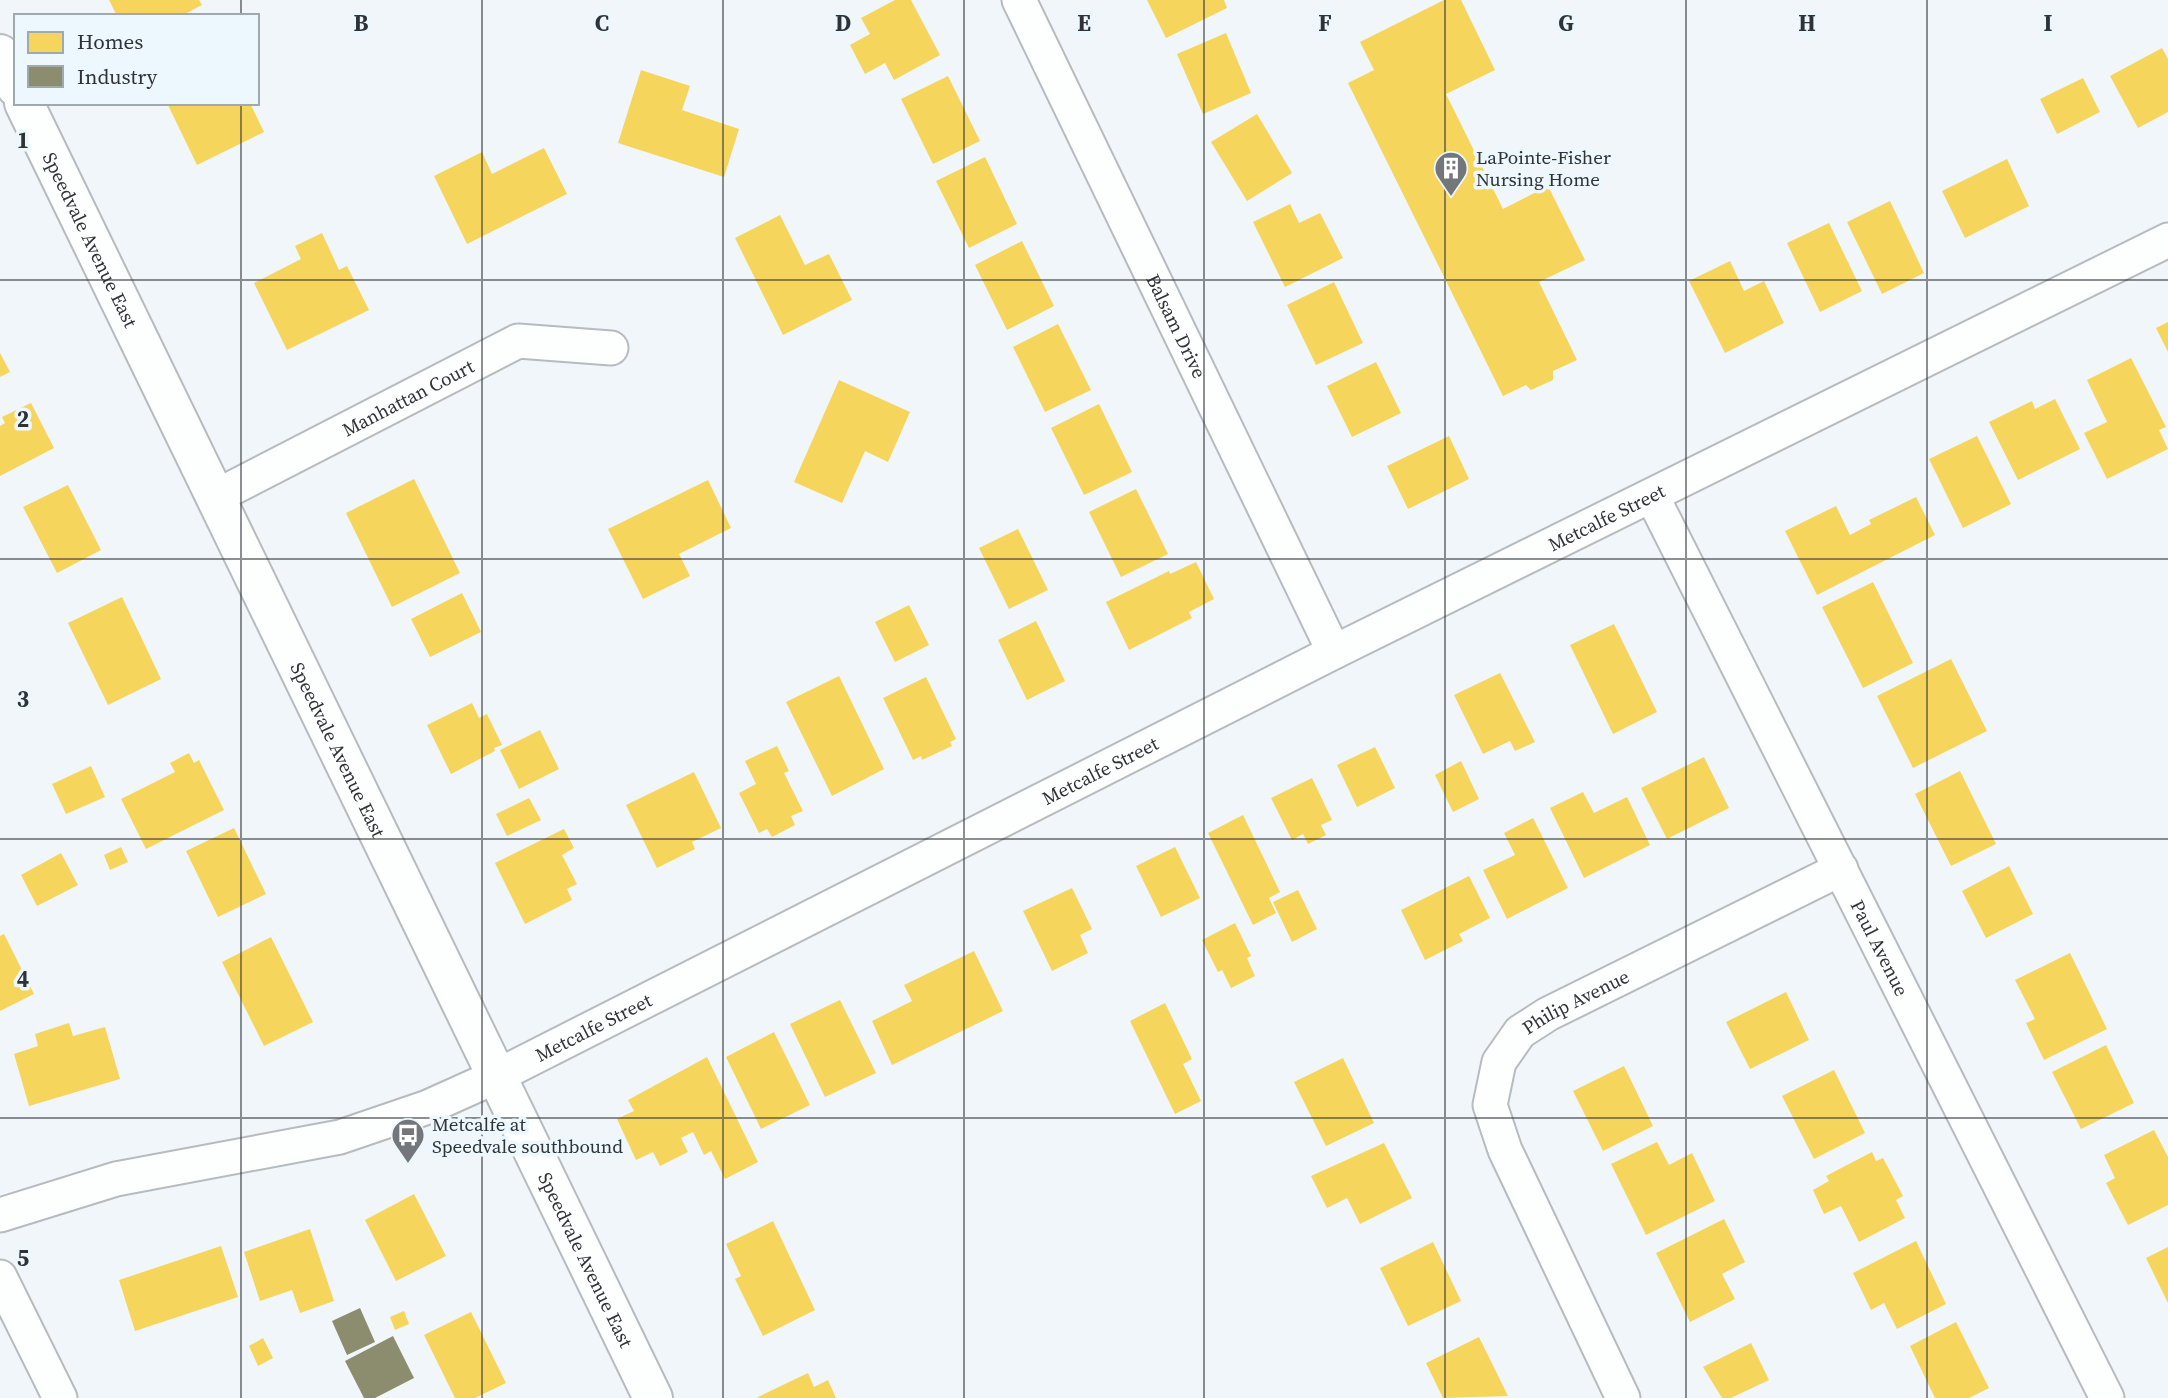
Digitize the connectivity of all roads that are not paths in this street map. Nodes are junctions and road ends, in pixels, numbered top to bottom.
1 (1019, 0) edge
2 (0, 54) edge
3 (14, 83) edge
4 (25, 105) edge
5 (2168, 240) edge
6 (611, 348) dead end
7 (1652, 496) junction
8 (215, 498) junction
9 (1334, 652) junction
10 (1842, 869) junction
11 (497, 1076) junction
12 (0, 1215) edge
13 (0, 1277) edge
14 (60, 1398) edge
15 (653, 1398) edge
16 (1623, 1398) edge
17 (2108, 1398) edge

1 - 9 street, Balsam Drive
2 - 3 main road
4 - 8 main road, Speedvale Avenue East
5 - 7 street, Metcalfe Street
6 - 8 street, Manhattan Court
7 - 9 street, Metcalfe Street
7 - 10 street, Paul Avenue
8 - 11 main road, Speedvale Avenue East
9 - 11 street, Metcalfe Street
10 - 16 street, Philip Avenue
10 - 17 street, Paul Avenue
11 - 12 street, Metcalfe Street
11 - 15 main road, Speedvale Avenue East
13 - 14 street

